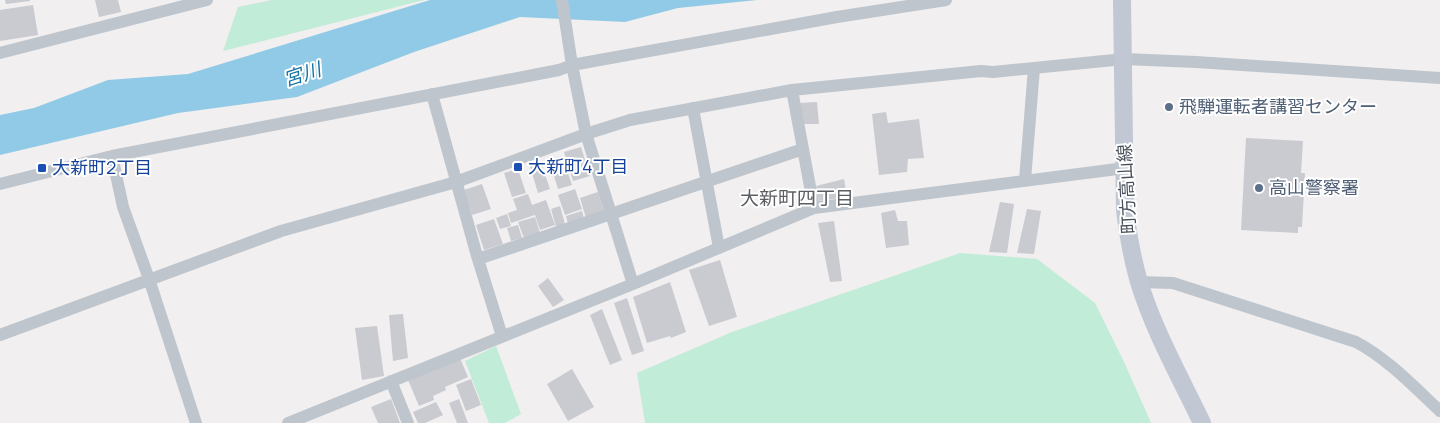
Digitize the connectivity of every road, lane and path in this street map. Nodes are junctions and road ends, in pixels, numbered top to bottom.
1 (207, 0) edge
2 (562, 0) edge
3 (946, 0) edge
4 (1122, 0) edge
5 (0, 52) edge
6 (1124, 59) junction
7 (572, 60) junction
8 (1034, 68) junction
9 (1440, 78) edge
10 (792, 90) junction
11 (432, 94) junction
12 (693, 108) junction
13 (586, 134) junction
14 (803, 149) junction
15 (112, 156) junction
16 (1125, 168) junction
17 (1025, 180) junction
18 (456, 182) junction
19 (706, 182) junction
20 (0, 184) edge
21 (814, 208) junction
22 (611, 214) junction
23 (719, 248) junction
24 (478, 259) junction
25 (150, 279) junction
26 (1139, 282) junction
27 (632, 284) junction
28 (0, 334) edge
29 (502, 336) junction
30 (391, 381) junction
31 (1440, 411) edge
32 (196, 423) edge
33 (288, 423) edge
34 (408, 423) edge
35 (1202, 423) edge

1 - 5 street
2 - 7 street
3 - 7 street
4 - 6 main road, 町方高山線
6 - 8 street
6 - 9 street
6 - 16 main road, 町方高山線
7 - 11 street
7 - 13 street
8 - 10 street
8 - 17 street
10 - 12 street
10 - 14 street
11 - 15 street
11 - 18 street
12 - 13 street
12 - 19 street
13 - 18 street
13 - 22 street
14 - 19 street
14 - 21 street
15 - 20 street
15 - 25 street
16 - 17 street
16 - 26 main road, 町方高山線
17 - 21 street
18 - 24 street
18 - 25 street
19 - 22 street
19 - 23 street
21 - 23 street
22 - 24 street
22 - 27 street
23 - 27 street
24 - 29 street
25 - 28 street
25 - 32 street
26 - 31 street
26 - 35 main road, 町方高山線
27 - 29 street
29 - 30 street
30 - 33 street
30 - 34 street

